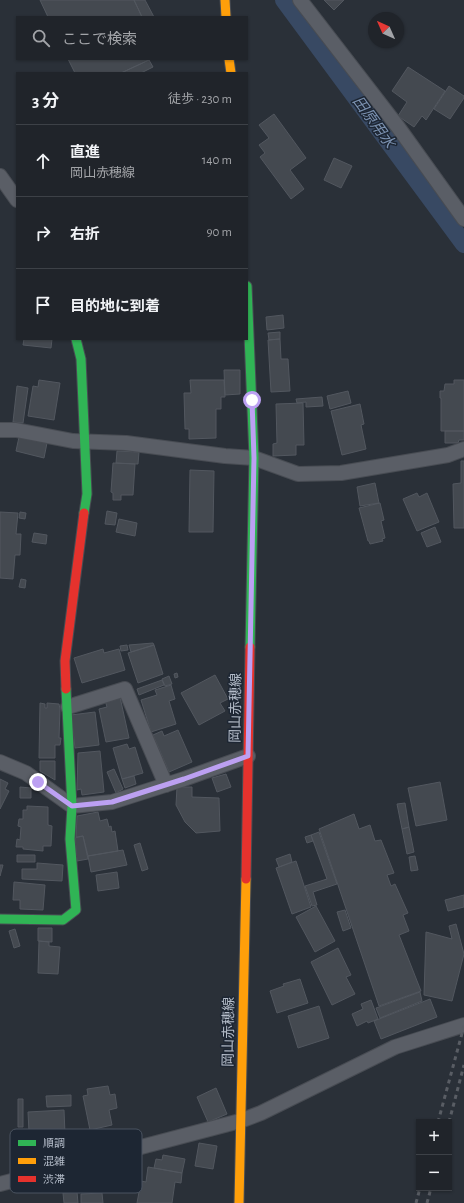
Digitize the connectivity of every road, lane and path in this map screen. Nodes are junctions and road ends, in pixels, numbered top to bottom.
1 (225, 0) edge
2 (300, 0) edge
3 (226, 16) edge
4 (229, 60) edge
5 (230, 72) edge
6 (0, 176) edge
7 (16, 199) edge
8 (464, 219) edge
9 (248, 311) edge
10 (76, 340) edge
11 (0, 430) edge
12 (85, 441) junction
13 (464, 449) edge
14 (254, 458) junction
15 (68, 706) junction
16 (248, 756) junction
17 (0, 762) edge
18 (166, 785) junction
19 (72, 806) junction
20 (0, 919) edge
21 (464, 1025) edge
22 (240, 1121) junction
23 (142, 1147) edge
24 (10, 1181) edge
25 (0, 1184) edge
26 (239, 1203) edge

1 - 3 main road
2 - 8 street
4 - 5 main road
6 - 7 street
9 - 14 main road, 岡山赤穂線
10 - 12 main road
11 - 12 street
12 - 14 street
12 - 15 main road
13 - 14 street
14 - 16 main road, 岡山赤穂線
15 - 18 street
15 - 19 main road
16 - 18 street
16 - 22 main road, 岡山赤穂線
17 - 19 street
18 - 19 street
19 - 20 main road
21 - 22 street
22 - 23 street
22 - 26 main road, 岡山赤穂線
24 - 25 street

